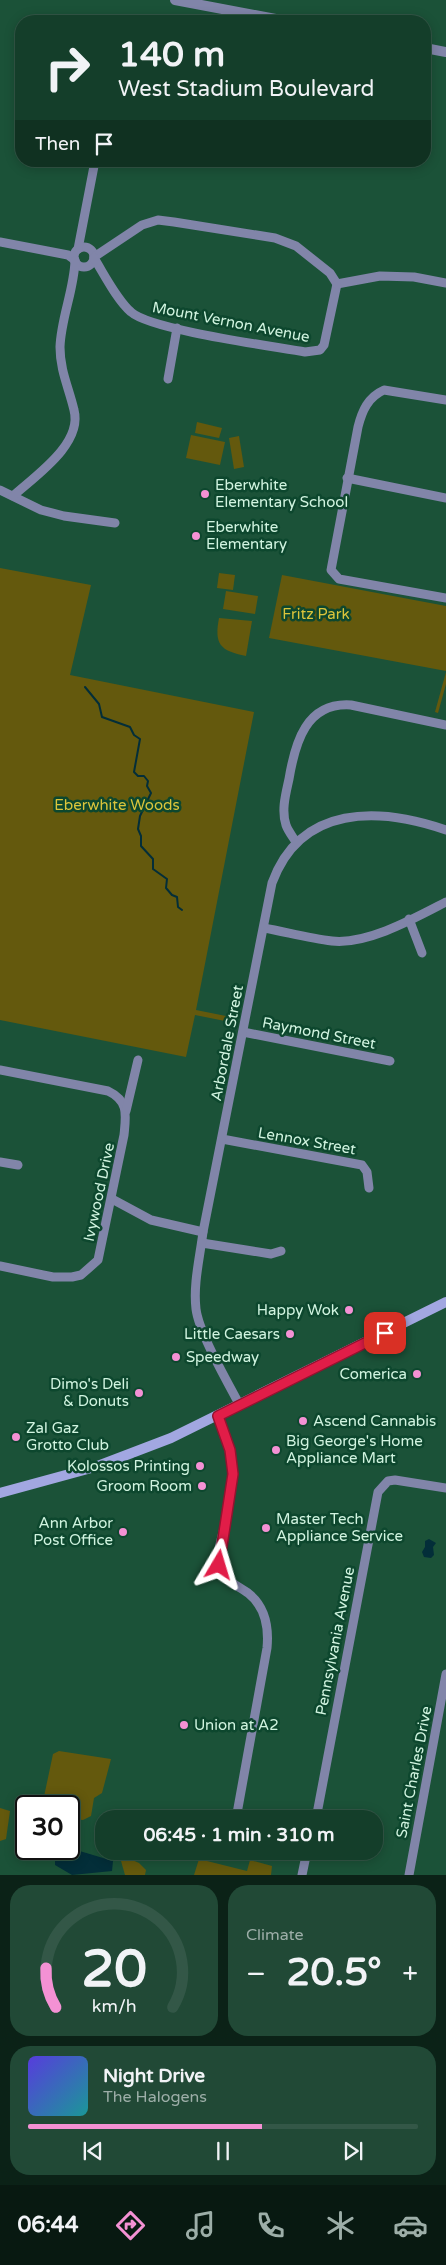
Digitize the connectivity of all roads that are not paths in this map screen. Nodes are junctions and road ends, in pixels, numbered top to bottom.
1 (175, 0) edge
2 (221, 4) edge
3 (263, 15) edge
4 (431, 49) edge
5 (446, 52) edge
6 (94, 167) edge
7 (0, 242) edge
8 (82, 256) junction
9 (446, 283) edge
10 (337, 284) junction
11 (177, 328) junction
12 (168, 379) dead end
13 (446, 400) edge
14 (347, 478) junction
15 (0, 490) edge
16 (13, 496) junction
17 (446, 498) edge
18 (115, 524) dead end
19 (446, 598) edge
20 (446, 725) edge
21 (446, 830) edge
22 (296, 842) junction
23 (446, 902) edge
24 (409, 919) junction
25 (264, 928) junction
26 (422, 953) dead end
27 (243, 1032) junction
28 (138, 1060) dead end
29 (390, 1061) dead end
30 (0, 1070) edge
31 (126, 1114) junction
32 (222, 1139) junction
33 (0, 1162) edge
34 (18, 1165) dead end
35 (370, 1188) dead end
36 (112, 1200) junction
37 (203, 1232) junction
38 (202, 1243) junction
39 (281, 1251) dead end
40 (0, 1266) edge
41 (446, 1302) edge
42 (239, 1404) junction
43 (218, 1416) junction
44 (446, 1488) edge
45 (0, 1493) edge
46 (446, 1674) edge
47 (238, 1810) edge
48 (318, 1810) edge
49 (305, 1860) edge
50 (302, 1875) edge
51 (409, 1875) edge

1 - 2 street
2 - 3 street
4 - 5 street
6 - 8 street
7 - 8 street
8 - 10 street
8 - 11 street, Mount Vernon Avenue
8 - 16 street
9 - 10 street
10 - 11 street, Mount Vernon Avenue
11 - 12 street
13 - 14 street
14 - 17 street
14 - 19 street
15 - 16 street
16 - 18 street
20 - 22 street
21 - 22 street, Arbordale Street
22 - 25 street, Arbordale Street
23 - 24 street
24 - 25 street
24 - 26 street
25 - 27 street, Arbordale Street
27 - 29 street, Raymond Street
27 - 32 street, Arbordale Street
28 - 31 street, Ivywood Drive
30 - 31 street
31 - 36 street, Ivywood Drive
32 - 35 street, Lennox Street
32 - 37 street, Arbordale Street
33 - 34 street
36 - 37 street
36 - 40 street, Ivywood Drive
37 - 38 street, Arbordale Street
38 - 39 street
38 - 42 street, Arbordale Street
41 - 42 main road
42 - 43 main road
43 - 45 main road
43 - 47 street
44 - 48 street, Pennsylvania Avenue
46 - 51 street, Saint Charles Drive
49 - 50 street

